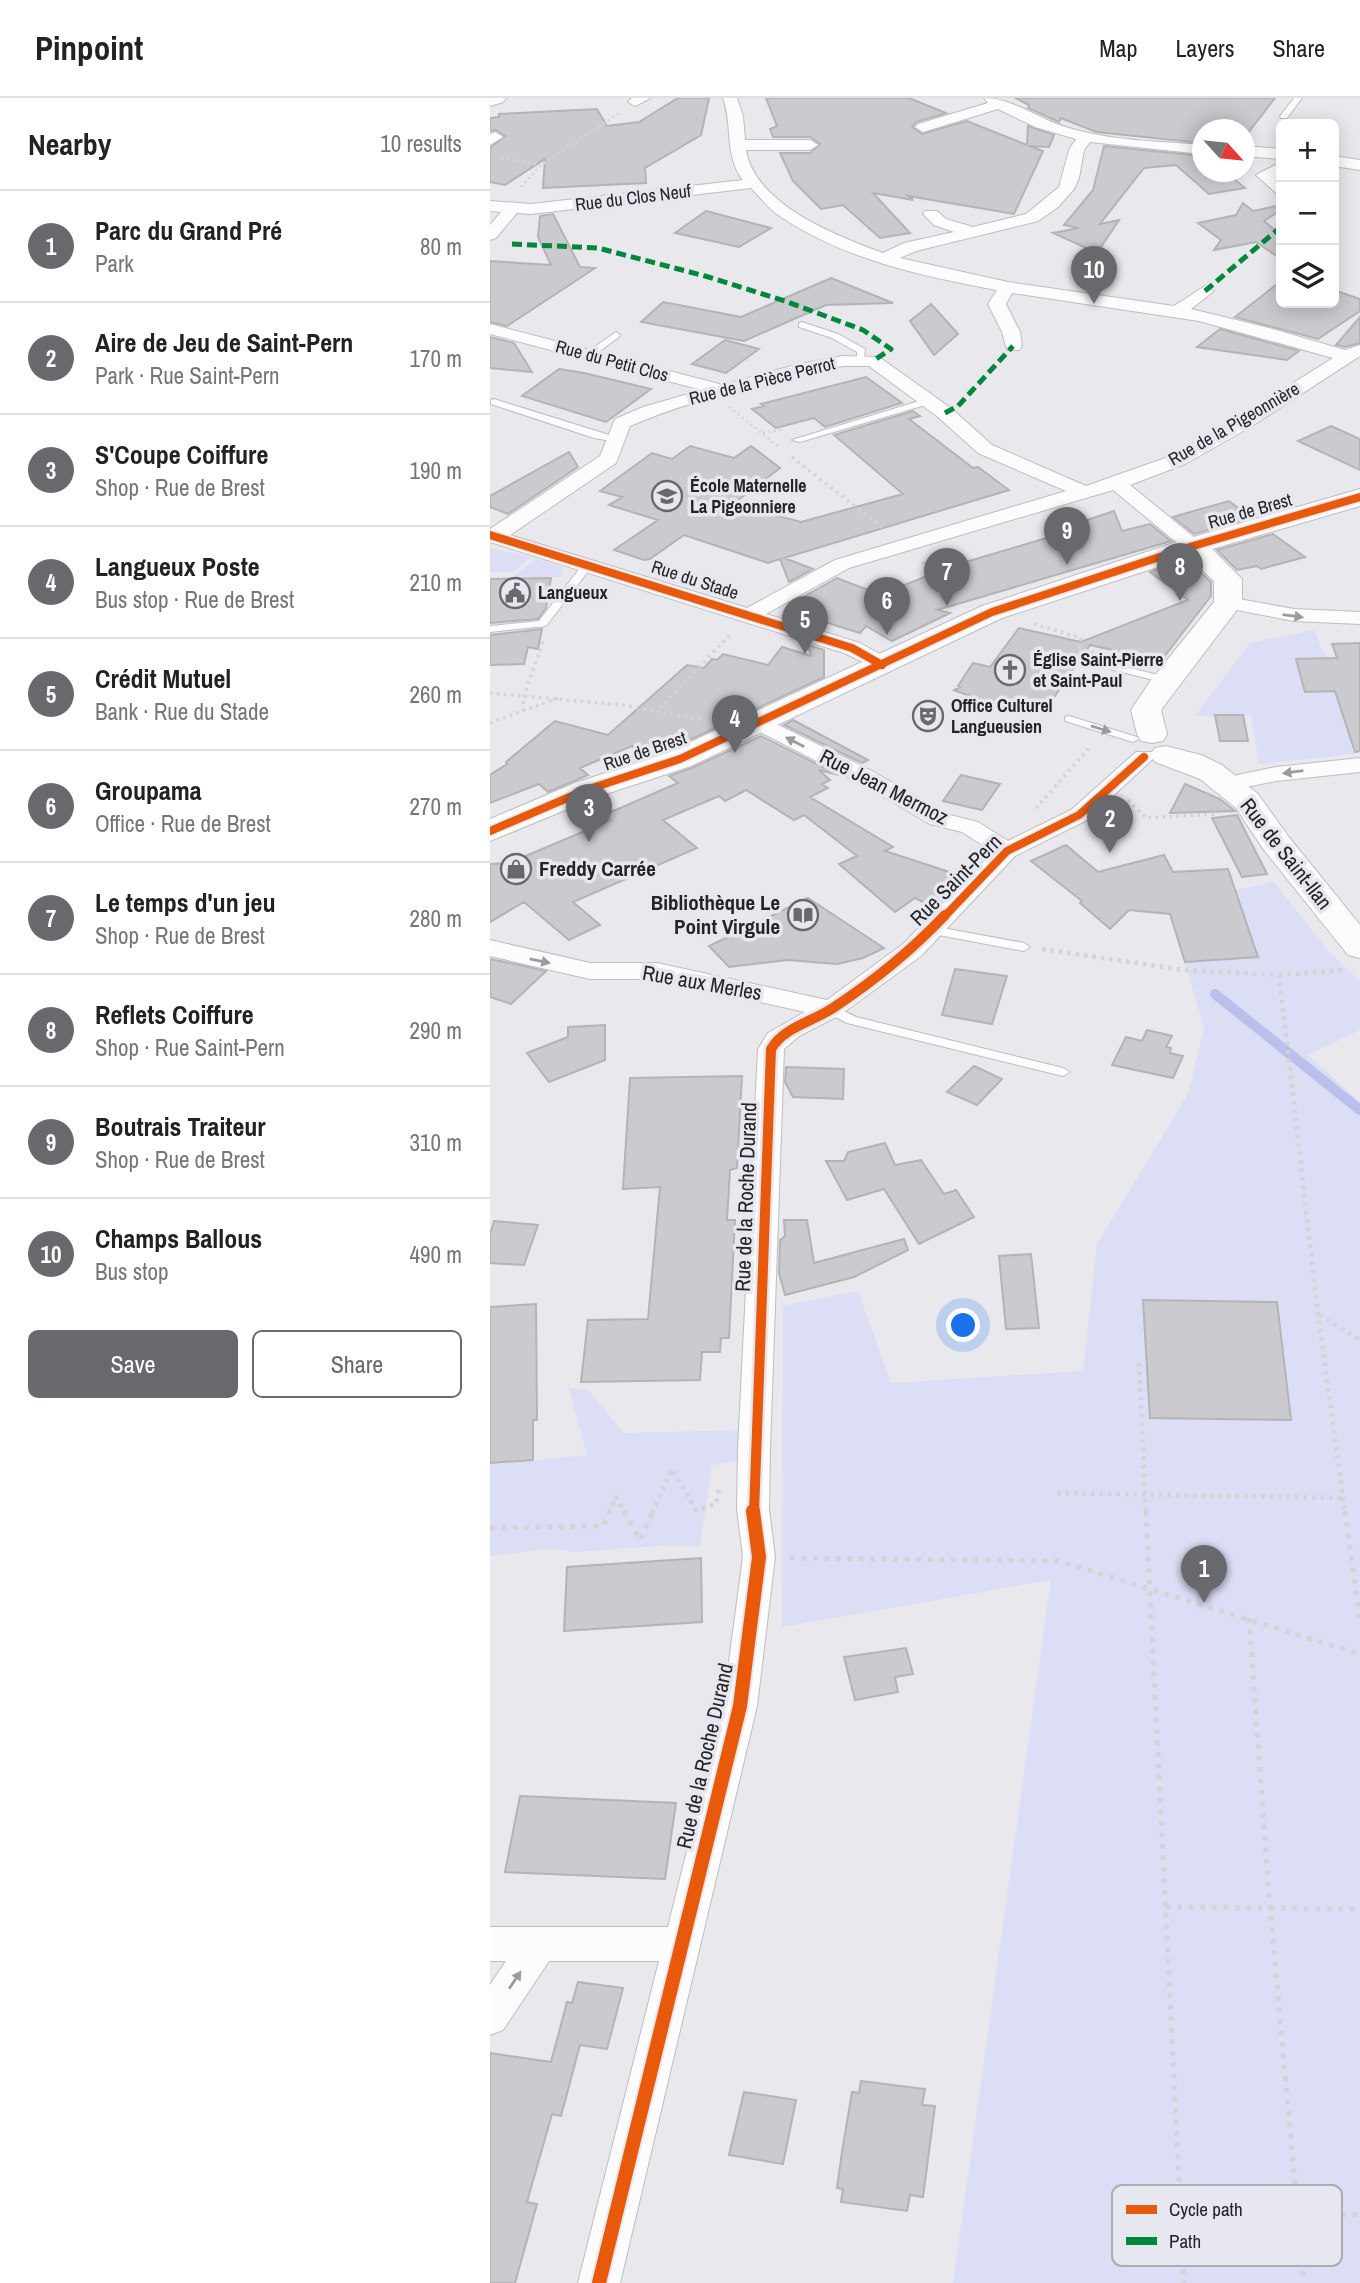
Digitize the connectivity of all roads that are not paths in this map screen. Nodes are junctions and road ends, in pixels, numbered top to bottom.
1 (496, 98) edge
2 (730, 98) edge
3 (1298, 98) edge
4 (490, 100) edge
5 (995, 101) edge
6 (1284, 116) dead end
7 (923, 127) dead end
8 (1086, 139) junction
9 (737, 145) junction
10 (810, 145) dead end
11 (1192, 148) edge
12 (1255, 152) edge
13 (1276, 154) edge
14 (1339, 162) edge
15 (1360, 165) edge
16 (1276, 169) edge
17 (755, 183) junction
18 (1276, 185) edge
19 (499, 207) edge
20 (931, 214) dead end
21 (972, 232) junction
22 (490, 237) edge
23 (512, 244) dead end
24 (884, 259) junction
25 (1007, 287) junction
26 (1205, 291) dead end
27 (1177, 312) junction
28 (802, 325) dead end
29 (490, 329) edge
30 (616, 335) dead end
31 (1013, 346) dead end
32 (1353, 352) edge
33 (589, 355) junction
34 (860, 361) junction
35 (717, 392) junction
36 (929, 401) junction
37 (494, 402) dead end
38 (617, 439) junction
39 (797, 440) dead end
40 (1116, 483) junction
41 (1084, 492) junction
42 (1360, 497) edge
43 (491, 536) edge
44 (1193, 546) junction
45 (588, 565) junction
46 (1228, 603) junction
47 (749, 616) junction
48 (1360, 618) edge
49 (490, 629) edge
50 (1109, 663) road end
51 (882, 664) junction
52 (1166, 680) junction
53 (1069, 719) dead end
54 (760, 723) junction
55 (1140, 743) junction
56 (1360, 765) edge
57 (1227, 784) junction
58 (490, 831) edge
59 (1007, 850) junction
60 (932, 930) junction
61 (1024, 947) road end
62 (490, 948) edge
63 (1353, 958) edge
64 (831, 1009) junction
65 (1063, 1072) dead end
66 (540, 1942) junction
67 (490, 1944) edge
68 (681, 1944) junction
69 (490, 2017) edge
70 (599, 2283) edge

1 - 4 main road
2 - 9 street
3 - 6 lane
5 - 7 street
5 - 8 street
8 - 11 street
8 - 21 street
9 - 10 street
9 - 17 street
12 - 13 street
14 - 15 street
16 - 18 street
17 - 19 street, Rue du Clos Neuf
17 - 24 street
19 - 22 street
20 - 21 street
21 - 24 street
22 - 23 street
24 - 25 street
25 - 27 street
25 - 31 street
26 - 27 street
27 - 32 street
28 - 34 lane
29 - 33 street, Rue du Petit Clos
30 - 33 lane
32 - 40 street, Rue de la Pigeonnière
33 - 35 street, Rue du Petit Clos
34 - 35 street, Rue de la Pièce Perrot
34 - 36 street, Rue de la Pièce Perrot
35 - 38 street, Rue de la Pièce Perrot
36 - 39 lane
36 - 41 street, Rue de la Pièce Perrot
37 - 38 lane
38 - 43 street, Rue de la Pièce Perrot
40 - 41 street, Rue de la Pigeonnière
40 - 44 street
41 - 47 street, Rue de la Pigeonnière
42 - 44 main road, Rue de Brest
43 - 45 street, Rue du Stade
44 - 46 main road
44 - 51 main road, Rue de Brest
45 - 47 street, Rue du Stade
45 - 49 lane
46 -> 48 street
46 - 52 main road
47 - 51 street, Rue du Stade
50 - 52 lane
51 - 54 main road, Rue de Brest
52 - 55 main road
53 -> 55 lane
54 - 58 main road, Rue de Brest
59 -> 54 street, Rue Jean Mermoz
55 - 57 main road, Rue de Saint-Ilan
55 - 59 street, Rue Saint-Pern
56 -> 57 street
57 - 63 main road, Rue de Saint-Ilan
59 - 60 street, Rue Saint-Pern
60 - 61 lane
60 - 64 street, Rue Saint-Pern
62 -> 64 street, Rue aux Merles
64 - 65 lane
64 - 68 street, Rue de la Roche Durand
66 - 67 street
66 - 68 street
69 -> 66 street
68 - 70 street, Rue de la Roche Durand

